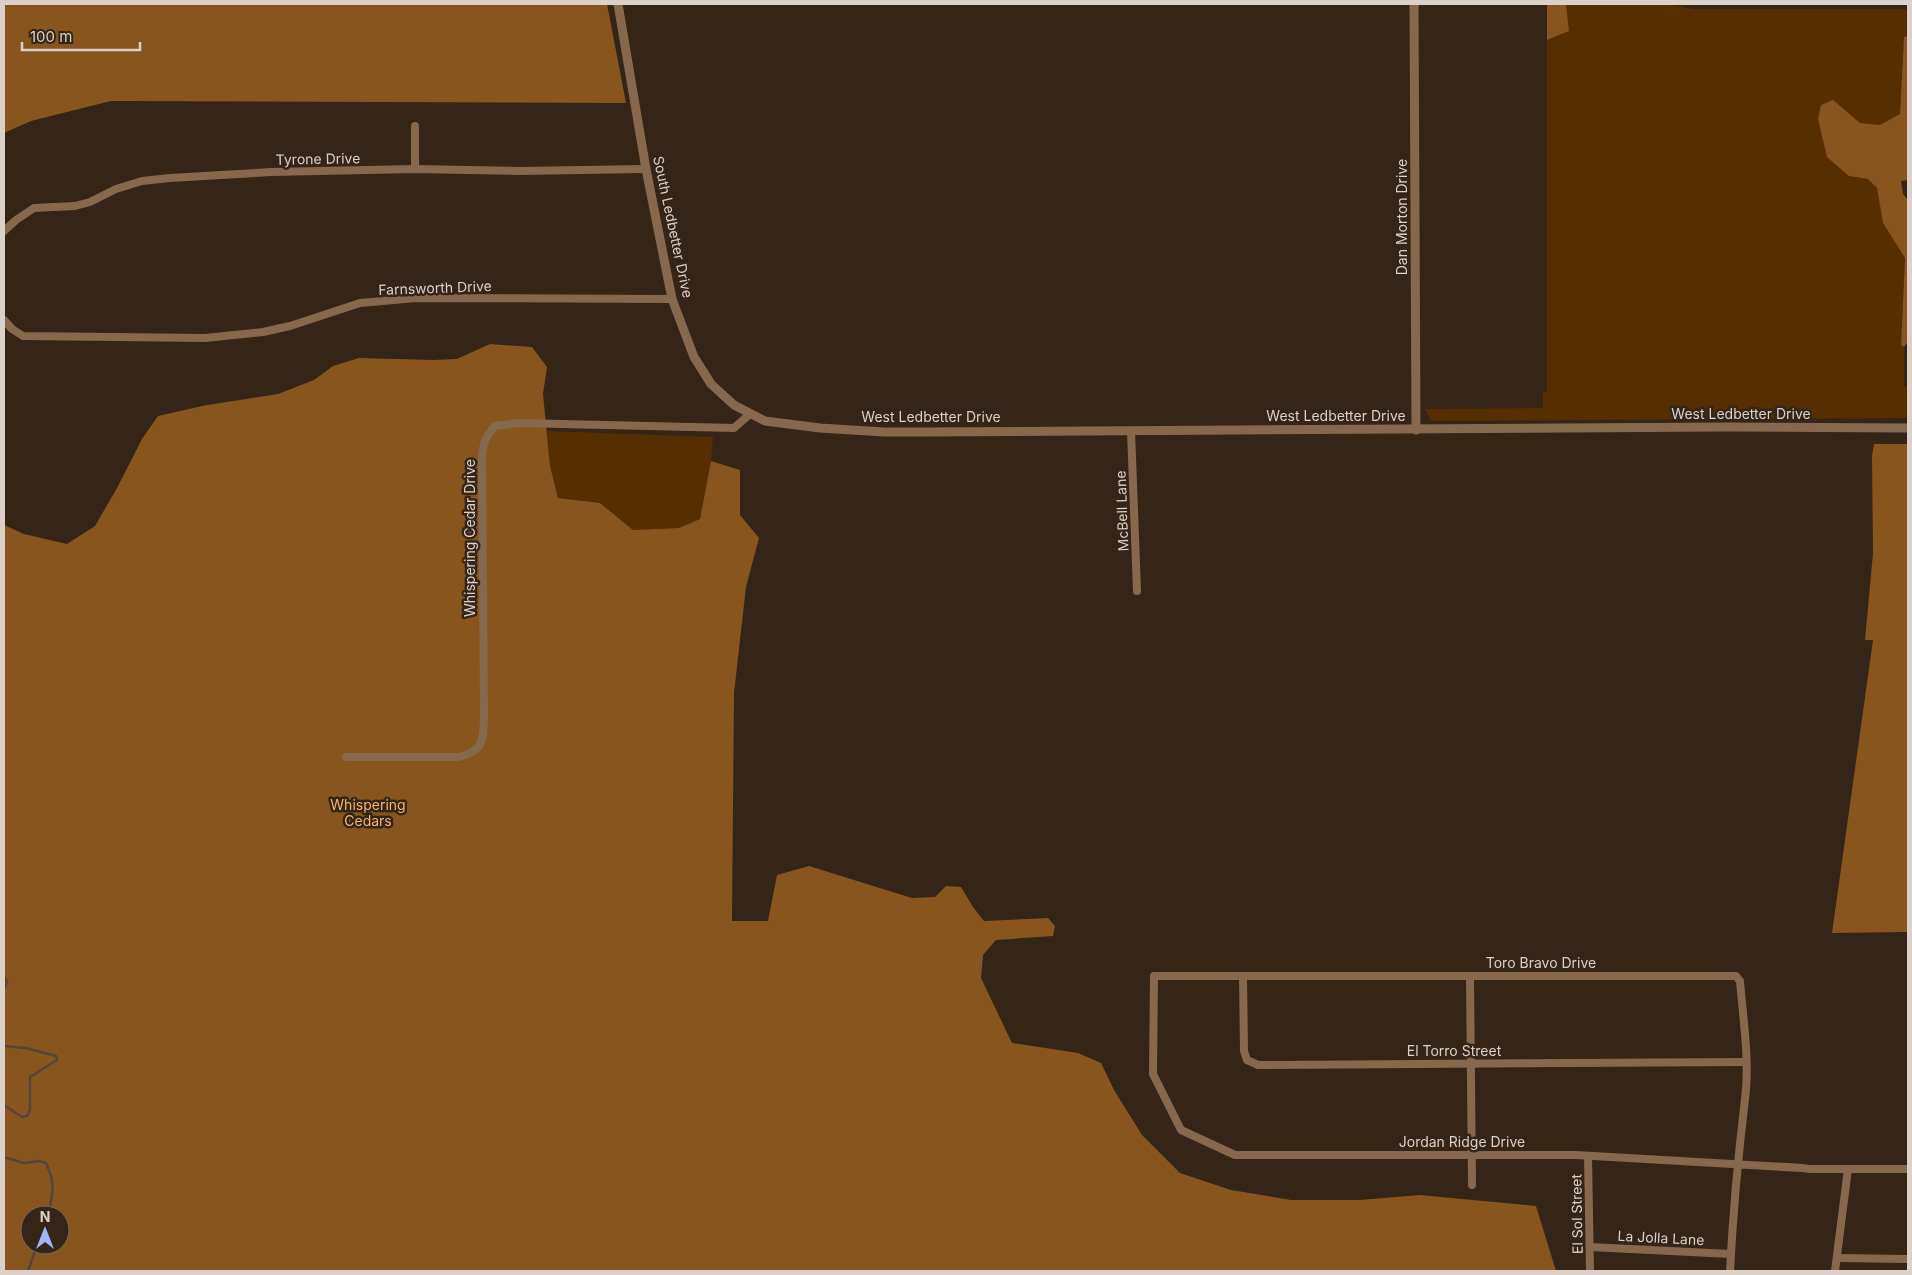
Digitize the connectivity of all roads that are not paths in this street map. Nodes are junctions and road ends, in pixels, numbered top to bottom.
1 (618, 4) edge
2 (1414, 4) edge
3 (415, 126) dead end
4 (415, 169) junction
5 (646, 170) junction
6 (4, 231) edge
7 (672, 299) junction
8 (4, 320) edge
9 (750, 414) junction
10 (765, 422) joint
11 (1908, 428) edge
12 (1416, 430) junction
13 (1131, 431) junction
14 (1137, 590) dead end
15 (346, 757) dead end
16 (1154, 976) joint
17 (1243, 976) junction
18 (1470, 976) junction
19 (1746, 1062) junction
20 (1472, 1063) junction
21 (1472, 1154) junction
22 (1588, 1156) junction
23 (1737, 1165) junction
24 (1908, 1168) edge
25 (1848, 1169) junction
26 (1472, 1185) dead end
27 (1590, 1247) junction
28 (1731, 1254) junction
29 (1837, 1258) junction
30 (1908, 1259) edge
31 (1590, 1271) edge
32 (1730, 1271) edge
33 (1835, 1271) edge

1 - 5 street, South Ledbetter Drive
2 - 12 street, Dan Morton Drive
3 - 4 street
4 - 5 street, Tyrone Drive
4 - 6 street, Tyrone Drive
5 - 7 street, South Ledbetter Drive
7 - 8 street, Farnsworth Drive
7 - 9 street, South Ledbetter Drive
9 - 10 street, South Ledbetter Drive
9 - 15 street, Whispering Cedar Drive
10 - 13 street, West Ledbetter Drive
11 - 12 street, West Ledbetter Drive
12 - 13 street, West Ledbetter Drive
13 - 14 street, McBell Lane
16 - 17 street, Toro Bravo Drive
16 - 21 street, Jordan Ridge Drive
17 - 18 street, Toro Bravo Drive
17 - 20 street, El Torro Street
18 - 19 street, Toro Bravo Drive
18 - 20 street
19 - 20 street, El Torro Street
19 - 23 street, Toro Bravo Drive
20 - 21 street
21 - 22 street, Jordan Ridge Drive
21 - 26 street
22 - 23 street, Jordan Ridge Drive
22 - 27 street, El Sol Street
23 - 25 street, Jordan Ridge Drive
23 - 28 street, Toro Bravo Drive
24 - 25 street, Jordan Ridge Drive
25 - 29 street
27 - 28 street, La Jolla Lane
27 - 31 street, El Sol Street
28 - 32 street, Toro Bravo Drive
29 - 30 street
29 - 33 street

